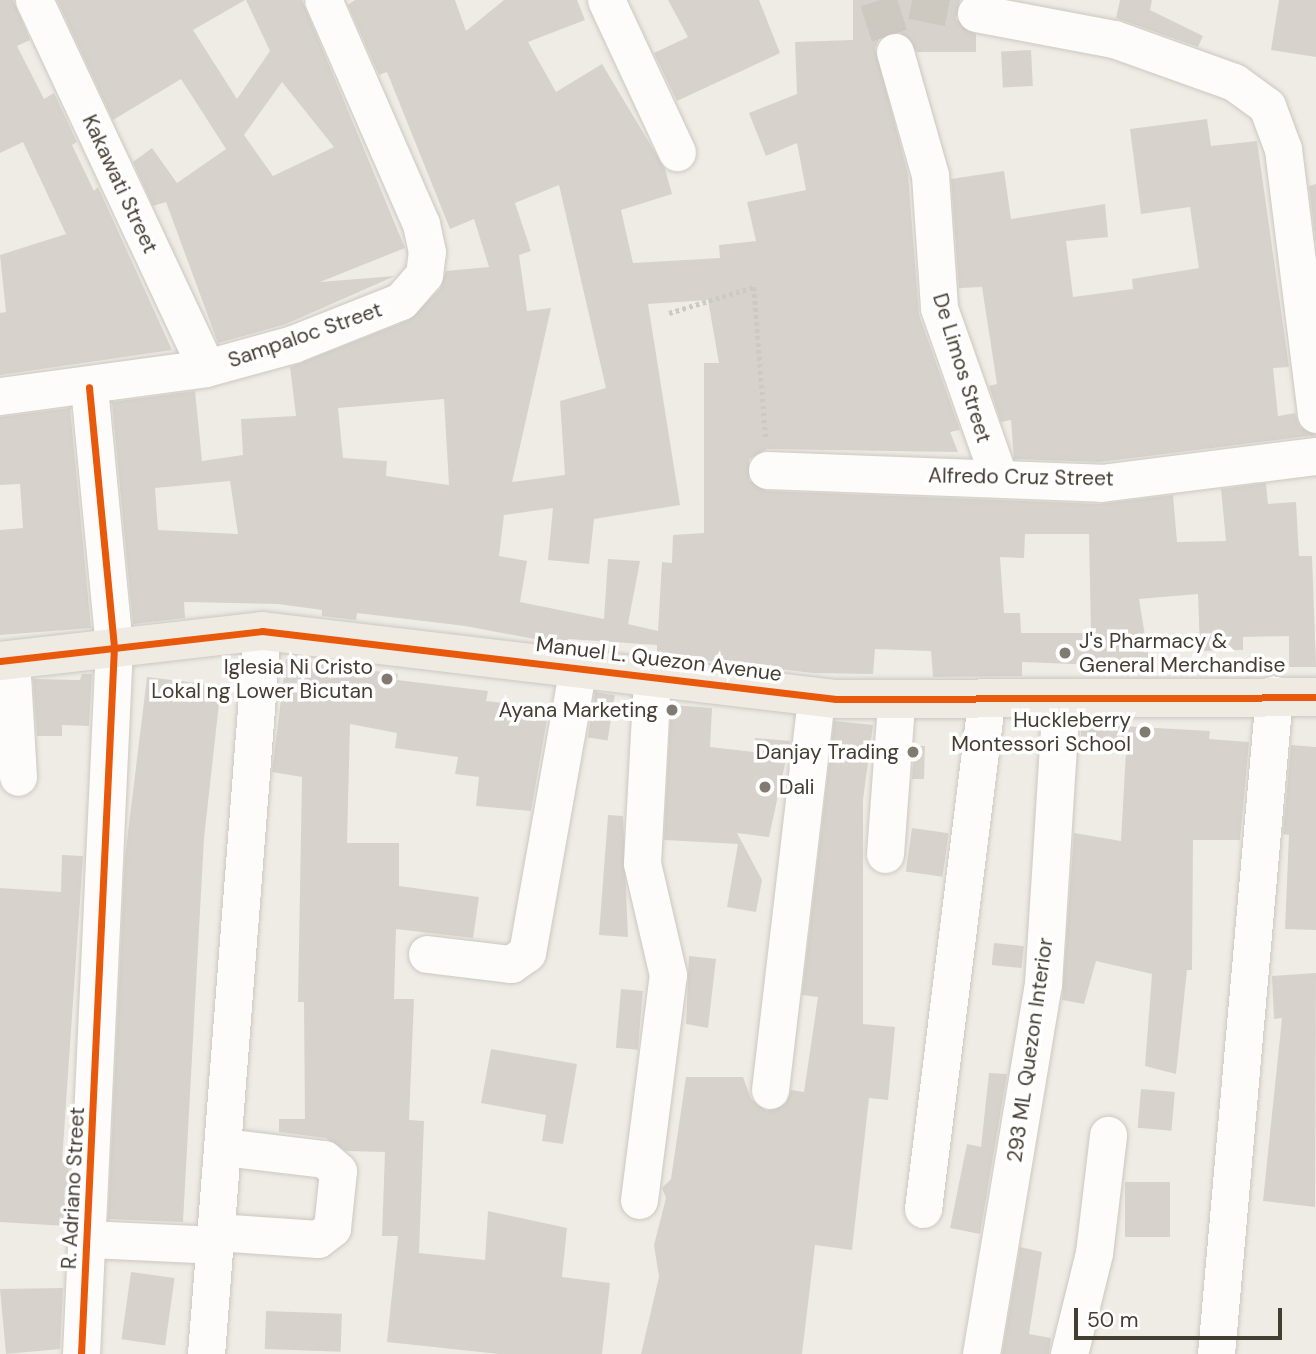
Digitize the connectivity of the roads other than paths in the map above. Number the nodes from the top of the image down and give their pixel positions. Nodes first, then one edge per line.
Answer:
1 (34, 0) edge
2 (323, 0) edge
3 (606, 0) edge
4 (981, 9) tunnel mouth
5 (895, 52) tunnel mouth
6 (677, 152) dead end
7 (1309, 304) edge
8 (206, 368) junction
9 (89, 387) junction
10 (0, 396) edge
11 (1316, 414) edge
12 (1316, 456) edge
13 (767, 470) road end
14 (999, 478) junction
15 (262, 631) junction
16 (114, 647) junction
17 (5, 660) edge
18 (578, 666) junction
19 (652, 676) junction
20 (1275, 695) junction
21 (816, 697) junction
22 (1316, 697) edge
23 (1061, 701) junction
24 (896, 703) junction
25 (986, 703) junction
26 (18, 776) dead end
27 (885, 855) dead end
28 (427, 954) dead end
29 (770, 1090) dead end
30 (1108, 1135) dead end
31 (223, 1147) junction
32 (639, 1200) dead end
33 (923, 1209) dead end
34 (216, 1238) junction
35 (88, 1239) junction
36 (81, 1354) edge
37 (206, 1354) edge
38 (981, 1354) edge
39 (1069, 1354) edge
40 (1216, 1354) edge

1 - 8 street, Kakawati Street
2 - 8 street, Sampaloc Street
3 - 6 street
4 - 7 street
5 - 14 street, De Limos Street
7 - 11 street
8 - 9 street, Sampaloc Street
9 - 10 street, Sampaloc Street
9 - 16 street, R. Adriano Street
12 - 14 street, Alfredo Cruz Street
13 - 14 street, Alfredo Cruz Street
15 - 16 main road, Manuel L. Quezon Avenue
15 - 18 main road, Manuel L. Quezon Avenue
15 - 31 street
16 - 17 main road, Manuel L. Quezon Avenue
16 - 35 street, R. Adriano Street
17 - 26 street
18 - 19 main road, Manuel L. Quezon Avenue
18 - 28 street
19 - 21 main road, Manuel L. Quezon Avenue
19 - 32 street
20 - 22 main road, Manuel L. Quezon Avenue
20 - 23 main road, Manuel L. Quezon Avenue
20 - 40 street
21 - 24 main road, Manuel L. Quezon Avenue
21 - 29 street
23 - 25 main road, Manuel L. Quezon Avenue
23 - 38 street, 293 ML Quezon Interior
24 - 25 main road, Manuel L. Quezon Avenue
24 - 27 street
25 - 33 street
30 - 39 street
31 - 34 street
31 - 34 street
34 - 35 street
34 - 37 street
35 - 36 street, R. Adriano Street

